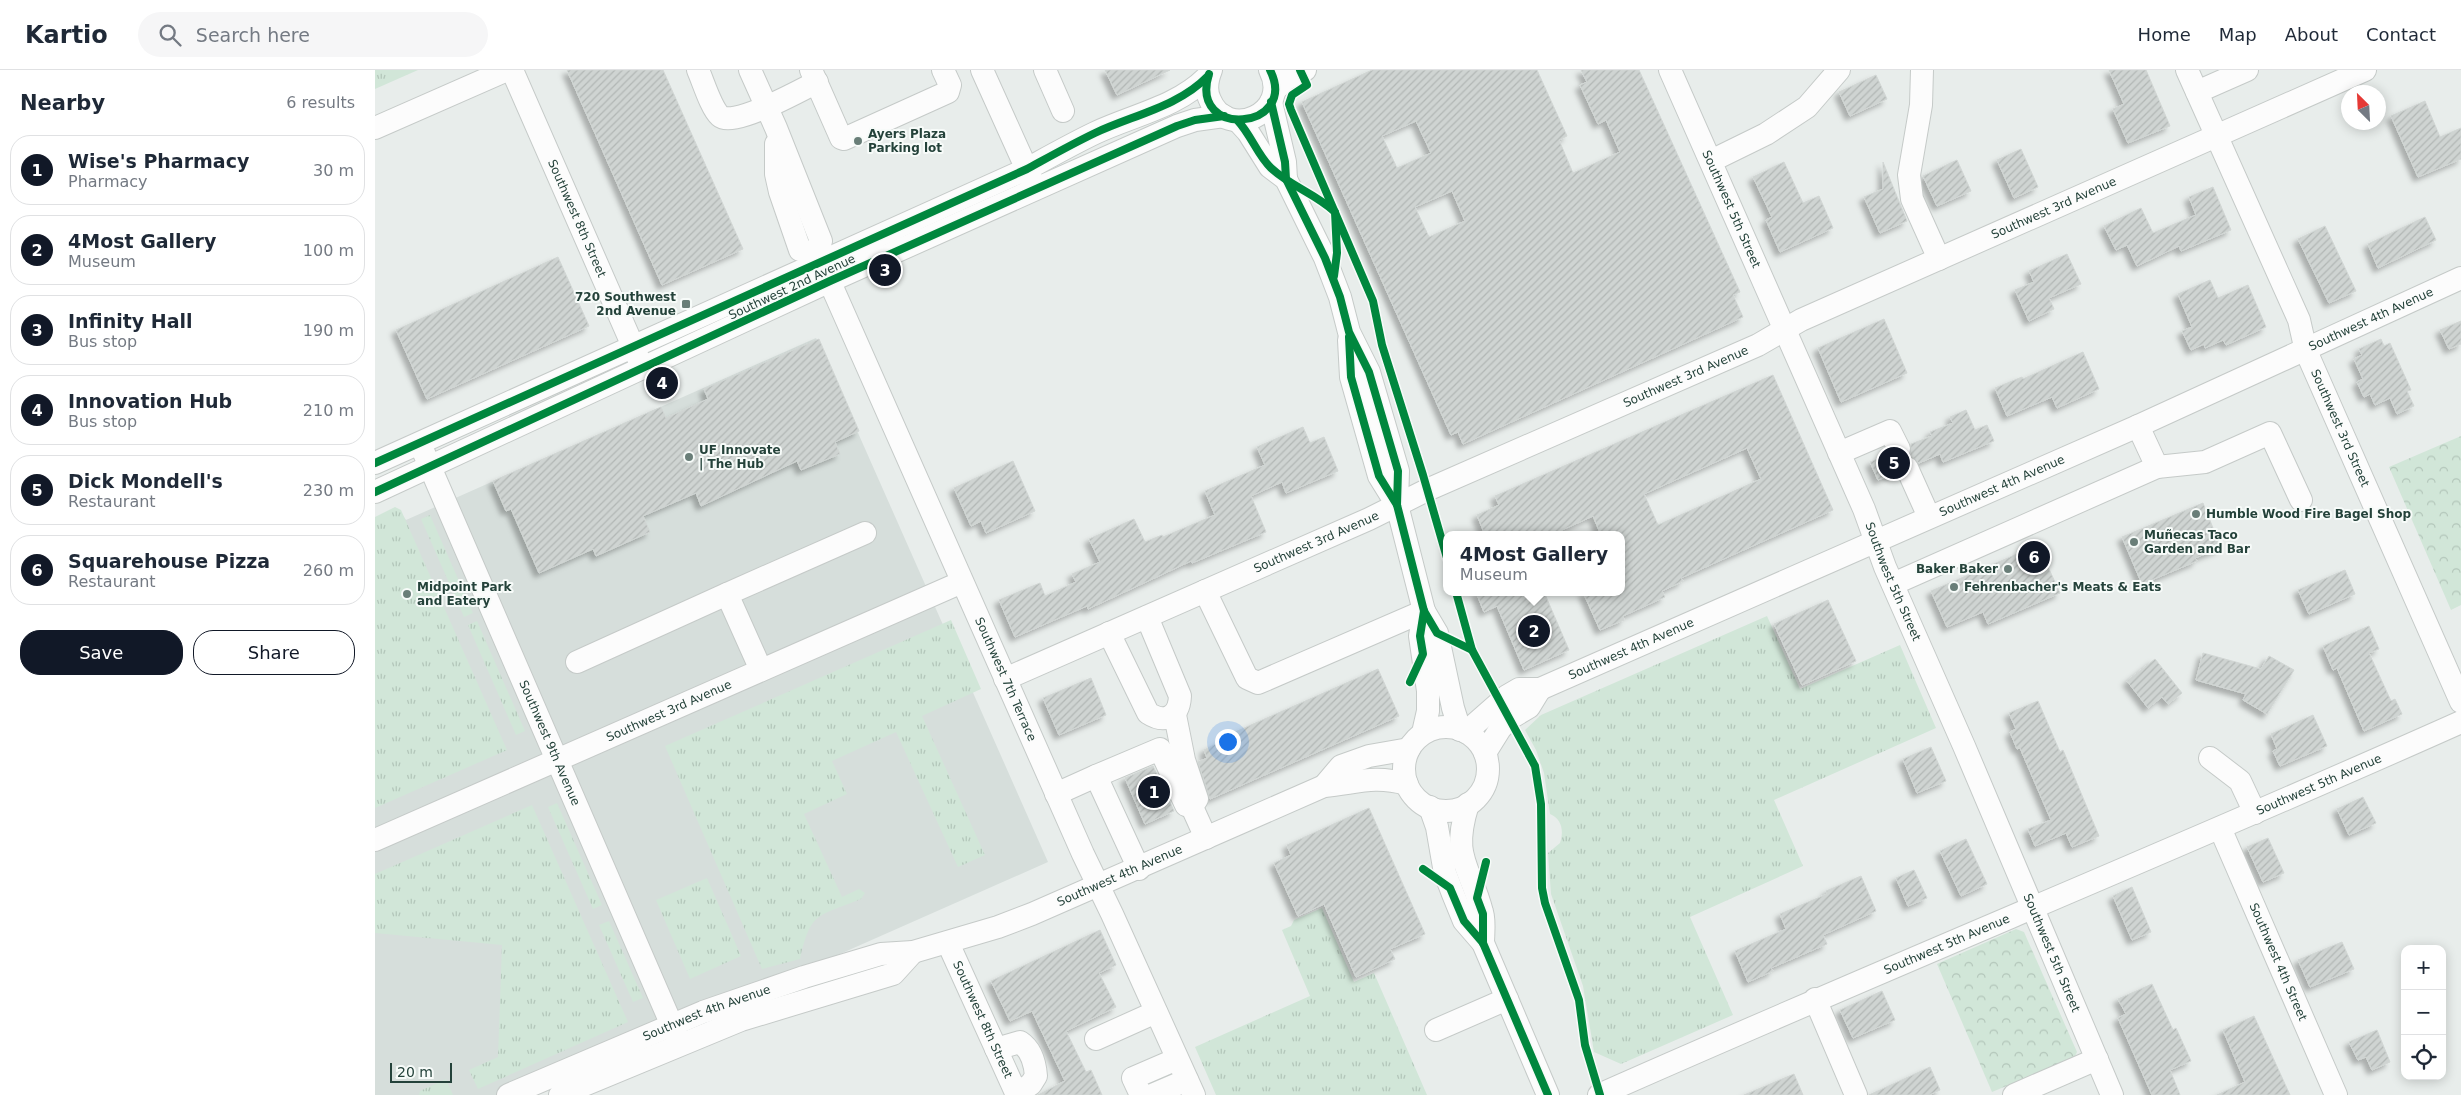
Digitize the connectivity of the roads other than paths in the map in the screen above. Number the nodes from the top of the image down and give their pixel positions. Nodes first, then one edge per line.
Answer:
1 (507, 70) edge
2 (512, 70) edge
3 (698, 70) edge
4 (750, 70) edge
5 (943, 70) edge
6 (1045, 70) edge
7 (1305, 70) edge
8 (1670, 70) edge
9 (1839, 70) edge
10 (1922, 70) edge
11 (2187, 70) edge
12 (2247, 70) edge
13 (2365, 70) edge
14 (985, 71) edge
15 (1210, 73) edge
16 (814, 76) edge
17 (1272, 87) edge
18 (2197, 92) junction
19 (766, 106) junction
20 (1063, 111) dead end
21 (1231, 119) junction
22 (375, 128) edge
23 (2216, 137) junction
24 (1711, 161) junction
25 (1031, 179) junction
26 (1285, 179) junction
27 (1939, 259) junction
28 (823, 266) junction
29 (2461, 278) edge
30 (1784, 330) junction
31 (633, 348) junction
32 (2306, 351) junction
33 (643, 369) junction
34 (2138, 426) junction
35 (420, 444) junction
36 (1839, 453) junction
37 (375, 463) edge
38 (2157, 467) junction
39 (430, 468) junction
40 (375, 492) edge
41 (2301, 500) dead end
42 (1397, 505) junction
43 (1929, 517) junction
44 (865, 533) dead end
45 (1875, 542) junction
46 (962, 582) junction
47 (1893, 584) junction
48 (1205, 591) junction
49 (727, 594) junction
50 (1424, 611) junction
51 (1147, 616) junction
52 (1109, 633) junction
53 (577, 662) dead end
54 (761, 670) junction
55 (1005, 679) junction
56 (1541, 689) junction
57 (2461, 702) edge
58 (1175, 715) junction
59 (2461, 722) edge
60 (1463, 731) junction
61 (1416, 741) junction
62 (1485, 753) junction
63 (2210, 758) dead end
64 (558, 760) junction
65 (1097, 776) junction
66 (1407, 784) junction
67 (1324, 786) junction
68 (1056, 794) junction
69 (1468, 804) junction
70 (1192, 807) junction
71 (1430, 808) junction
72 (2255, 813) junction
73 (2220, 828) junction
74 (1207, 838) junction
75 (375, 840) edge
76 (1139, 869) junction
77 (1099, 886) junction
78 (2031, 908) junction
79 (948, 943) junction
80 (1483, 944) junction
81 (1507, 999) junction
82 (1815, 999) junction
83 (1156, 1012) junction
84 (1436, 1030) dead end
85 (676, 1034) junction
86 (1096, 1039) dead end
87 (996, 1049) junction
88 (2097, 1058) junction
89 (1177, 1059) junction
90 (1190, 1087) edge
91 (1017, 1094) edge
92 (508, 1095) edge
93 (561, 1095) edge
94 (1141, 1095) edge
95 (1152, 1095) edge
96 (1549, 1095) edge
97 (1599, 1095) edge
98 (1856, 1095) edge
99 (2014, 1095) edge
100 (2111, 1095) edge
101 (2336, 1095) edge

1 - 22 street
2 - 31 street, Southwest 8th Street
3 - 19 street
4 - 19 street
5 - 16 street
6 - 20 street
7 - 17 street
8 - 24 street, Southwest 5th Street
9 - 24 street
10 - 27 street
11 - 18 street, Southwest 3rd Street
12 - 18 street
13 - 23 street, Southwest 3rd Avenue
14 - 25 street
15 - 21 street
15 - 25 street, Southwest 2nd Avenue
16 - 19 street
17 - 21 street, Southwest 2nd Avenue
17 - 26 street
18 - 23 street, Southwest 3rd Street
19 - 28 street
21 - 25 street, Southwest 2nd Avenue
21 - 26 street
23 - 27 street, Southwest 3rd Avenue
23 - 32 street, Southwest 3rd Street
24 - 30 street, Southwest 5th Street
25 - 28 street, Southwest 2nd Avenue
26 - 42 street
27 - 30 street, Southwest 3rd Avenue
28 - 31 street, Southwest 2nd Avenue
28 - 33 street, Southwest 2nd Avenue
28 - 46 street, Southwest 7th Terrace
29 - 32 street, Southwest 4th Avenue
30 - 36 street, Southwest 5th Street
30 - 42 street, Southwest 3rd Avenue
31 - 33 street, Southwest 8th Street
31 - 35 street, Southwest 2nd Avenue
32 - 34 street, Southwest 4th Avenue
32 - 57 street, Southwest 3rd Street
33 - 39 street, Southwest 2nd Avenue
34 - 38 street
34 - 43 street, Southwest 4th Avenue
35 - 37 street, Southwest 2nd Avenue
35 - 39 street, Southwest 9th Avenue
36 - 43 street
36 - 45 street, Southwest 5th Street
38 - 41 street
38 - 47 street
39 - 40 street, Southwest 2nd Avenue
39 - 64 street, Southwest 9th Avenue
42 - 48 street, Southwest 3rd Avenue
42 - 50 street
43 - 45 street, Southwest 4th Avenue
44 - 49 street
45 - 47 street, Southwest 5th Street
45 - 56 street, Southwest 4th Avenue
46 - 54 street, Southwest 3rd Avenue
46 - 55 street, Southwest 7th Terrace
47 - 78 street, Southwest 5th Street
48 - 50 street
48 - 51 street, Southwest 3rd Avenue
49 - 53 street
49 - 54 street
50 - 60 street
50 - 61 street
51 - 52 street, Southwest 3rd Avenue
51 - 58 street
52 - 55 street, Southwest 3rd Avenue
52 - 58 street
54 - 64 street, Southwest 3rd Avenue
55 - 68 street, Southwest 7th Terrace
56 - 60 street, Southwest 4th Avenue
56 - 62 street, Southwest 4th Avenue
58 - 70 street
59 - 72 street, Southwest 5th Avenue
60 - 61 street
60 - 62 street
61 - 66 street
61 - 67 street, Southwest 4th Avenue
62 - 69 street
63 - 72 street
64 - 75 street, Southwest 3rd Avenue
64 - 85 street, Southwest 9th Avenue
65 - 68 street
65 - 70 street
65 - 76 street
66 - 67 street, Southwest 4th Avenue
66 - 71 street
67 - 74 street, Southwest 4th Avenue
68 - 77 street, Southwest 7th Terrace
69 - 71 street
69 - 80 street
70 - 74 street
71 - 80 street
72 - 73 street, Southwest 5th Avenue
73 - 78 street, Southwest 5th Avenue
73 - 101 street, Southwest 4th Street
74 - 76 street, Southwest 4th Avenue
76 - 77 street, Southwest 4th Avenue
77 - 79 street, Southwest 4th Avenue
77 - 83 street, Southwest 7th Terrace
78 - 82 street, Southwest 5th Avenue
78 - 88 street, Southwest 5th Street
79 - 85 street, Southwest 4th Avenue
79 - 87 street, Southwest 8th Street
80 - 81 street
81 - 84 street
81 - 96 street
82 - 97 street, Southwest 5th Avenue
82 - 98 street
83 - 86 street
83 - 89 street, Southwest 7th Terrace
85 - 92 street, Southwest 4th Avenue
85 - 93 street, Southwest 4th Avenue
87 - 91 street, Southwest 8th Street
87 - 91 street
88 - 99 street
88 - 100 street, Southwest 5th Street
89 - 90 street, Southwest 7th Terrace
89 - 94 street
90 - 95 street

